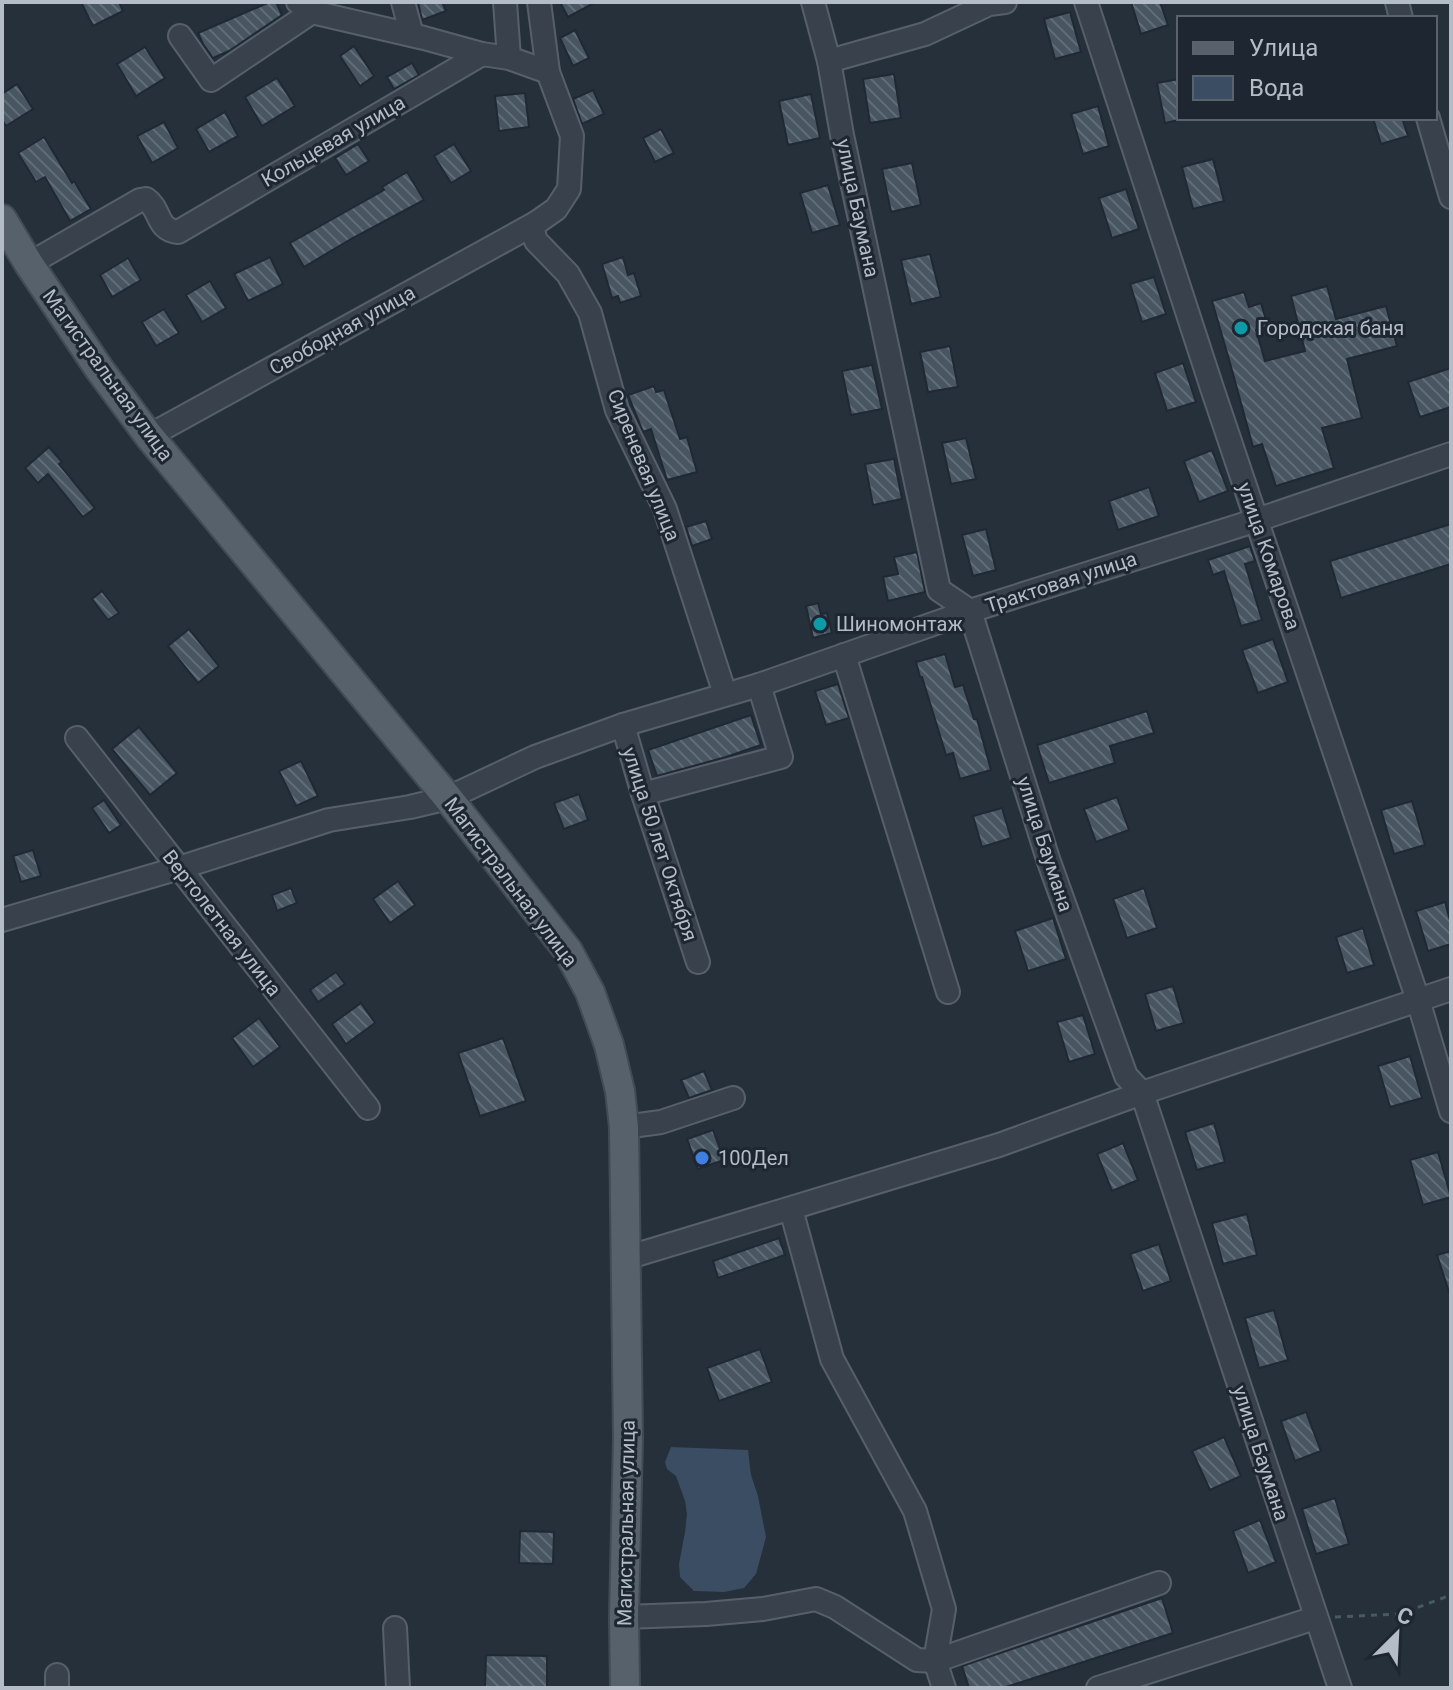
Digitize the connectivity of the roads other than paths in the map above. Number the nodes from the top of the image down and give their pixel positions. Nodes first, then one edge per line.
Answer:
1 (403, 2) edge
2 (505, 2) edge
3 (539, 2) edge
4 (813, 2) edge
5 (1005, 2) edge
6 (1086, 2) edge
7 (305, 7) edge
8 (412, 35) junction
9 (180, 36) dead end
10 (482, 54) junction
11 (509, 58) junction
12 (829, 61) junction
13 (548, 72) junction
14 (1429, 120) edge
15 (1445, 158) edge
16 (1451, 197) edge
17 (2, 219) edge
18 (536, 223) junction
19 (29, 264) junction
20 (149, 436) junction
21 (1451, 454) edge
22 (1257, 520) junction
23 (970, 611) junction
24 (844, 655) junction
25 (759, 685) junction
26 (725, 694) junction
27 (623, 725) junction
28 (77, 738) dead end
29 (643, 794) junction
30 (448, 798) junction
31 (179, 868) junction
32 (2, 920) edge
33 (698, 962) dead end
34 (1451, 989) edge
35 (948, 992) dead end
36 (1418, 1000) junction
37 (1142, 1093) junction
38 (733, 1098) dead end
39 (368, 1108) dead end
40 (1451, 1111) edge
41 (624, 1127) junction
42 (791, 1209) junction
43 (626, 1258) junction
44 (1159, 1583) dead end
45 (624, 1617) junction
46 (1315, 1618) junction
47 (395, 1628) dead end
48 (935, 1661) junction
49 (1133, 1683) edge
50 (398, 1688) edge
51 (625, 1688) edge
52 (944, 1688) edge
53 (1098, 1688) edge
54 (1340, 1688) edge

1 - 8 street
2 - 11 street
3 - 13 street
4 - 12 street, улица Баумана
5 - 12 street
6 - 22 street, улица Комарова
7 - 8 street
7 - 9 street
8 - 10 street
10 - 11 street
10 - 19 street, Кольцевая улица
11 - 13 street
12 - 23 street, улица Баумана
13 - 18 street
14 - 15 street
15 - 16 street
17 - 19 main road, Магистральная улица
18 - 20 street, Свободная улица
18 - 26 street, Сиреневая улица
19 - 20 main road, Магистральная улица
20 - 30 main road, Магистральная улица
21 - 22 street, Трактовая улица
22 - 23 street, Трактовая улица
22 - 36 street, улица Комарова
23 - 24 street, Трактовая улица
23 - 37 street, улица Баумана
24 - 25 street, Трактовая улица
24 - 35 street
25 - 26 street, Трактовая улица
25 - 29 street
26 - 27 street, Трактовая улица
27 - 29 street, улица 50 лет Октября
27 - 30 street, Трактовая улица
28 - 31 street, Вертолетная улица
29 - 33 street, улица 50 лет Октября
30 - 31 street, Трактовая улица
30 - 41 main road, Магистральная улица
31 - 32 street, Трактовая улица
31 - 39 street, Вертолетная улица
34 - 36 street
36 - 37 street
36 - 40 street, улица Комарова
37 - 42 street
37 - 46 street, улица Баумана
38 - 41 street
41 - 43 main road, Магистральная улица
42 - 43 street
42 - 48 street
43 - 45 main road, Магистральная улица
44 - 48 street
45 - 48 street
45 - 51 main road, Магистральная улица
46 - 49 street
46 - 54 street, улица Баумана
47 - 50 street
48 - 52 street
49 - 53 street

